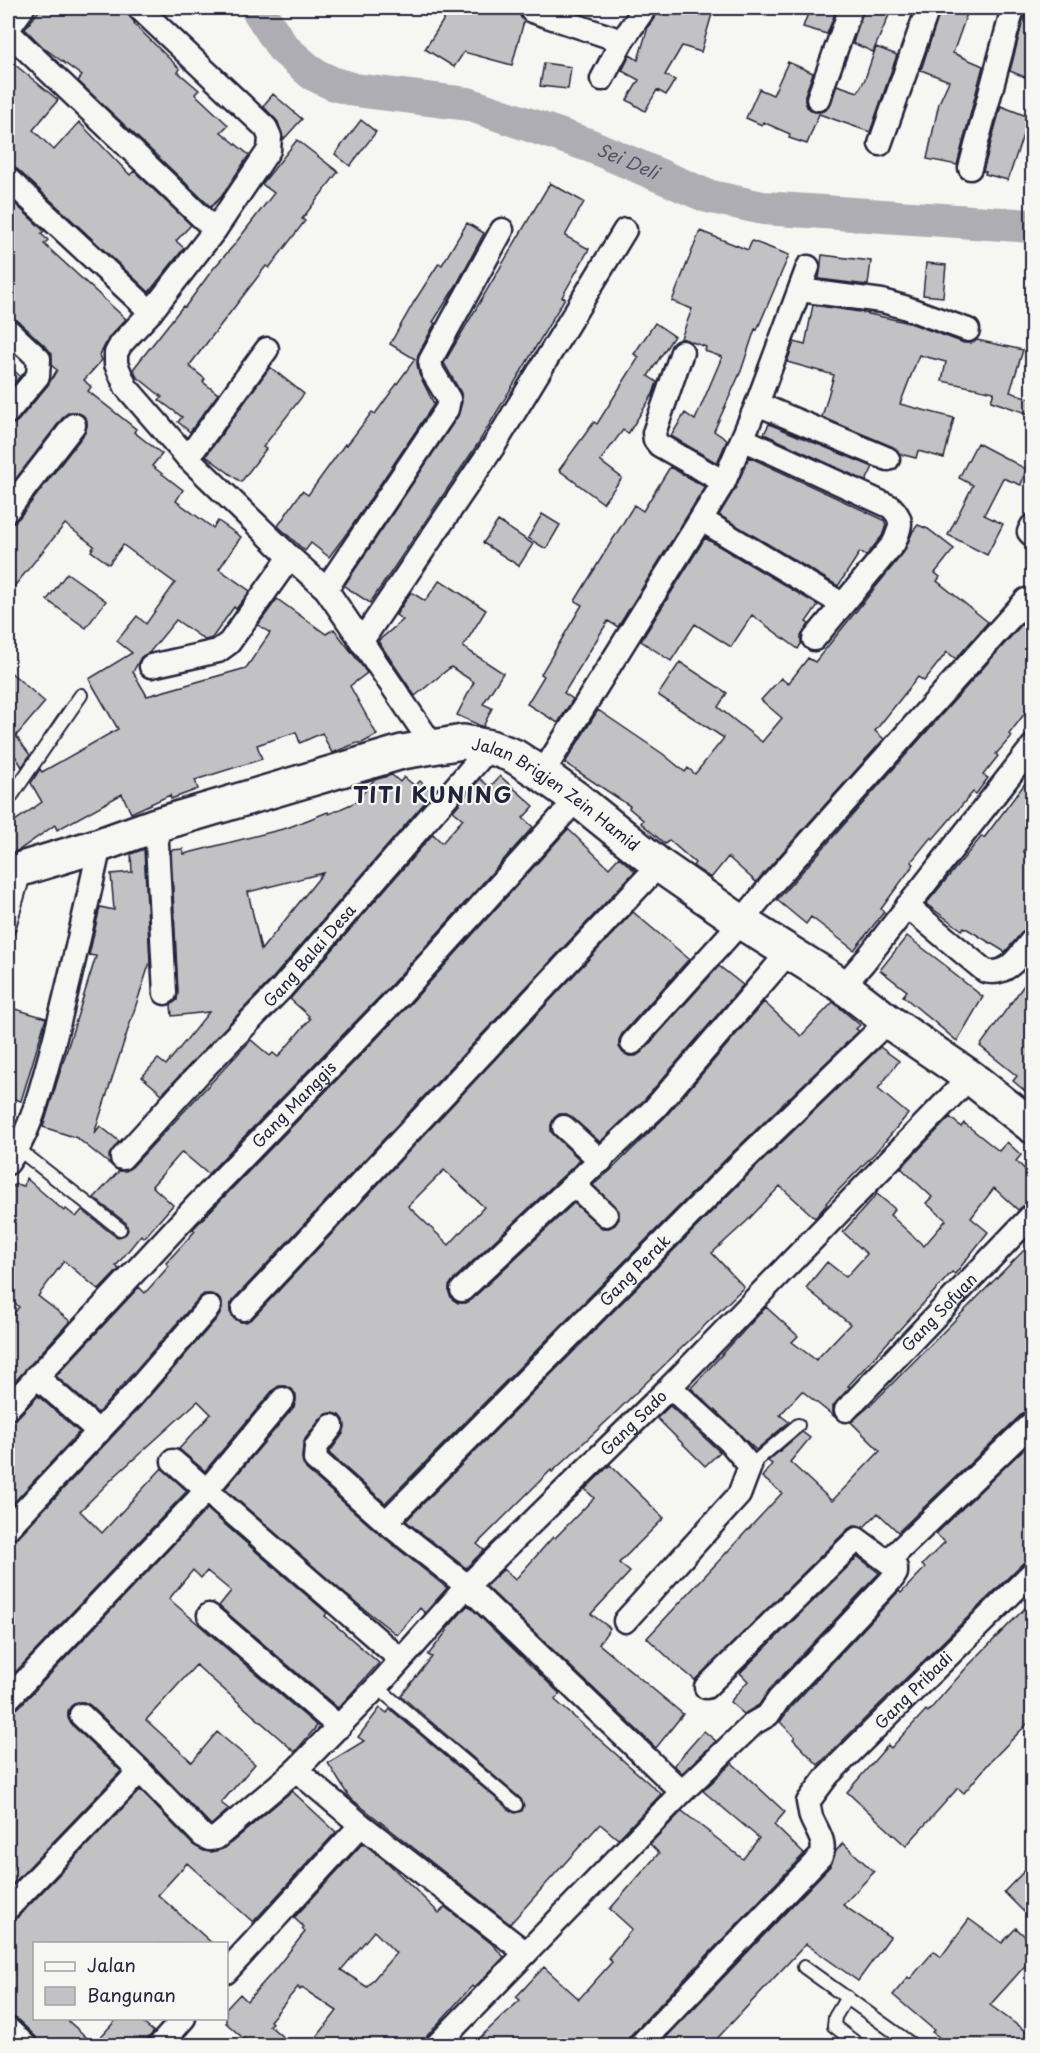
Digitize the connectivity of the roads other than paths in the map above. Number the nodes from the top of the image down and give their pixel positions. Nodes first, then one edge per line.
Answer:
1 (23, 8) edge
2 (139, 8) edge
3 (645, 8) edge
4 (851, 8) edge
5 (928, 8) edge
6 (1013, 8) edge
7 (532, 11) dead end
8 (8, 30) edge
9 (622, 41) junction
10 (602, 80) dead end
11 (818, 99) dead end
12 (880, 144) dead end
13 (970, 168) dead end
14 (8, 179) edge
15 (215, 230) junction
16 (502, 230) dead end
17 (625, 230) dead end
18 (807, 267) dead end
19 (800, 290) junction
20 (152, 312) junction
21 (8, 330) edge
22 (968, 330) dead end
23 (267, 349) dead end
24 (682, 352) dead end
25 (757, 404) junction
26 (8, 412) edge
27 (74, 425) dead end
28 (743, 439) junction
29 (187, 457) junction
30 (888, 459) dead end
31 (724, 482) junction
32 (8, 510) edge
33 (702, 520) junction
34 (1032, 526) edge
35 (1032, 535) edge
36 (290, 557) junction
37 (326, 589) junction
38 (1026, 600) dead end
39 (842, 604) junction
40 (814, 639) dead end
41 (361, 642) junction
42 (151, 666) dead end
43 (81, 695) dead end
44 (433, 746) junction
45 (490, 747) junction
46 (1032, 747) edge
47 (542, 774) junction
48 (577, 799) junction
49 (8, 801) edge
50 (156, 825) junction
51 (100, 845) junction
52 (659, 866) junction
53 (17, 870) edge
54 (907, 906) junction
55 (741, 922) junction
56 (8, 930) edge
57 (1032, 940) edge
58 (788, 953) junction
59 (843, 986) junction
60 (165, 993) dead end
61 (888, 1021) junction
62 (632, 1043) dead end
63 (970, 1077) junction
64 (1032, 1126) edge
65 (564, 1127) dead end
66 (13, 1156) edge
67 (122, 1158) dead end
68 (601, 1161) junction
69 (574, 1185) junction
70 (606, 1215) dead end
71 (1032, 1215) edge
72 (120, 1229) dead end
73 (462, 1290) dead end
74 (209, 1307) dead end
75 (243, 1309) dead end
76 (36, 1376) junction
77 (670, 1386) junction
78 (283, 1399) dead end
79 (8, 1408) edge
80 (846, 1410) dead end
81 (1032, 1423) edge
82 (798, 1425) dead end
83 (332, 1426) dead end
84 (99, 1432) junction
85 (173, 1461) dead end
86 (750, 1466) junction
87 (206, 1491) junction
88 (386, 1522) junction
89 (8, 1528) edge
90 (888, 1561) junction
91 (1032, 1573) edge
92 (467, 1586) junction
93 (209, 1615) dead end
94 (625, 1621) dead end
95 (400, 1659) junction
96 (377, 1687) junction
97 (706, 1687) dead end
98 (8, 1699) edge
99 (81, 1715) dead end
100 (339, 1727) junction
101 (296, 1770) junction
102 (140, 1771) junction
103 (682, 1792) junction
104 (516, 1805) dead end
105 (361, 1825) junction
106 (8, 1908) edge
107 (526, 1953) junction
108 (804, 1966) dead end
109 (228, 1970) edge
110 (847, 1997) junction
111 (183, 2020) edge
112 (8, 2029) edge
113 (26, 2046) edge
114 (159, 2046) edge
115 (436, 2046) edge
116 (639, 2046) edge
117 (860, 2046) edge
118 (914, 2046) edge

1 - 8 street
2 - 15 street
3 - 9 street
4 - 11 street
5 - 12 street
6 - 13 street
7 - 9 street
8 - 15 street
9 - 10 street
14 - 20 street
15 - 20 street
16 - 37 street
17 - 41 street
18 - 19 street
19 - 22 street
19 - 25 street
20 - 29 street
21 - 26 street
23 - 29 street
24 - 31 street
25 - 28 street
25 - 30 street
27 - 32 street
28 - 31 street
28 - 39 street
29 - 36 street
31 - 33 street
33 - 39 street
33 - 47 street
34 - 35 street
36 - 37 street
36 - 42 street
37 - 41 street
38 - 55 street
39 - 40 street
41 - 44 street
43 - 49 lane
44 - 45 main road, Jalan Brigjen Zein Hamid
44 - 50 main road, Jalan Brigjen Zein Hamid
45 - 47 main road, Jalan Brigjen Zein Hamid
45 - 67 street, Gang Balai Desa
46 - 54 street
47 - 48 main road, Jalan Brigjen Zein Hamid
48 - 52 main road, Jalan Brigjen Zein Hamid
48 - 76 street, Gang Manggis
50 - 51 main road, Jalan Brigjen Zein Hamid
50 - 60 street
51 - 53 main road, Jalan Brigjen Zein Hamid
51 - 66 street
52 - 55 main road, Jalan Brigjen Zein Hamid
52 - 75 street
53 - 56 lane
54 - 57 street
54 - 59 street
55 - 58 main road, Jalan Brigjen Zein Hamid
55 - 62 street
58 - 59 main road, Jalan Brigjen Zein Hamid
58 - 68 street
59 - 61 main road, Jalan Brigjen Zein Hamid
61 - 63 main road, Jalan Brigjen Zein Hamid
61 - 88 street, Gang Perak
63 - 64 main road, Jalan Brigjen Zein Hamid
63 - 77 street, Gang Sado
65 - 68 street
66 - 72 lane
68 - 69 street
69 - 70 street
69 - 73 street
71 - 80 street, Gang Sofyan
74 - 84 street
76 - 79 street, Gang Manggis
76 - 84 street
77 - 86 street
77 - 92 street, Gang Sado
78 - 87 street
81 - 90 street
82 - 86 lane
83 - 88 street
84 - 89 street
85 - 87 street
86 - 94 street
87 - 95 street
87 - 98 street
88 - 92 street
90 - 97 street
90 - 103 street
91 - 116 street, Gang Pribadi
92 - 95 street, Gang Sado
92 - 103 street
93 - 100 street
95 - 96 street, Gang Sado
96 - 100 street, Gang Sado
96 - 104 lane
99 - 102 street
100 - 101 street, Gang Sado
101 - 102 street, Gang Sado
101 - 105 street
102 - 106 street
103 - 107 street
105 - 107 street
105 - 109 street
107 - 115 street
108 - 110 lane
110 - 117 lane
110 - 118 lane
111 - 114 street
112 - 113 street

